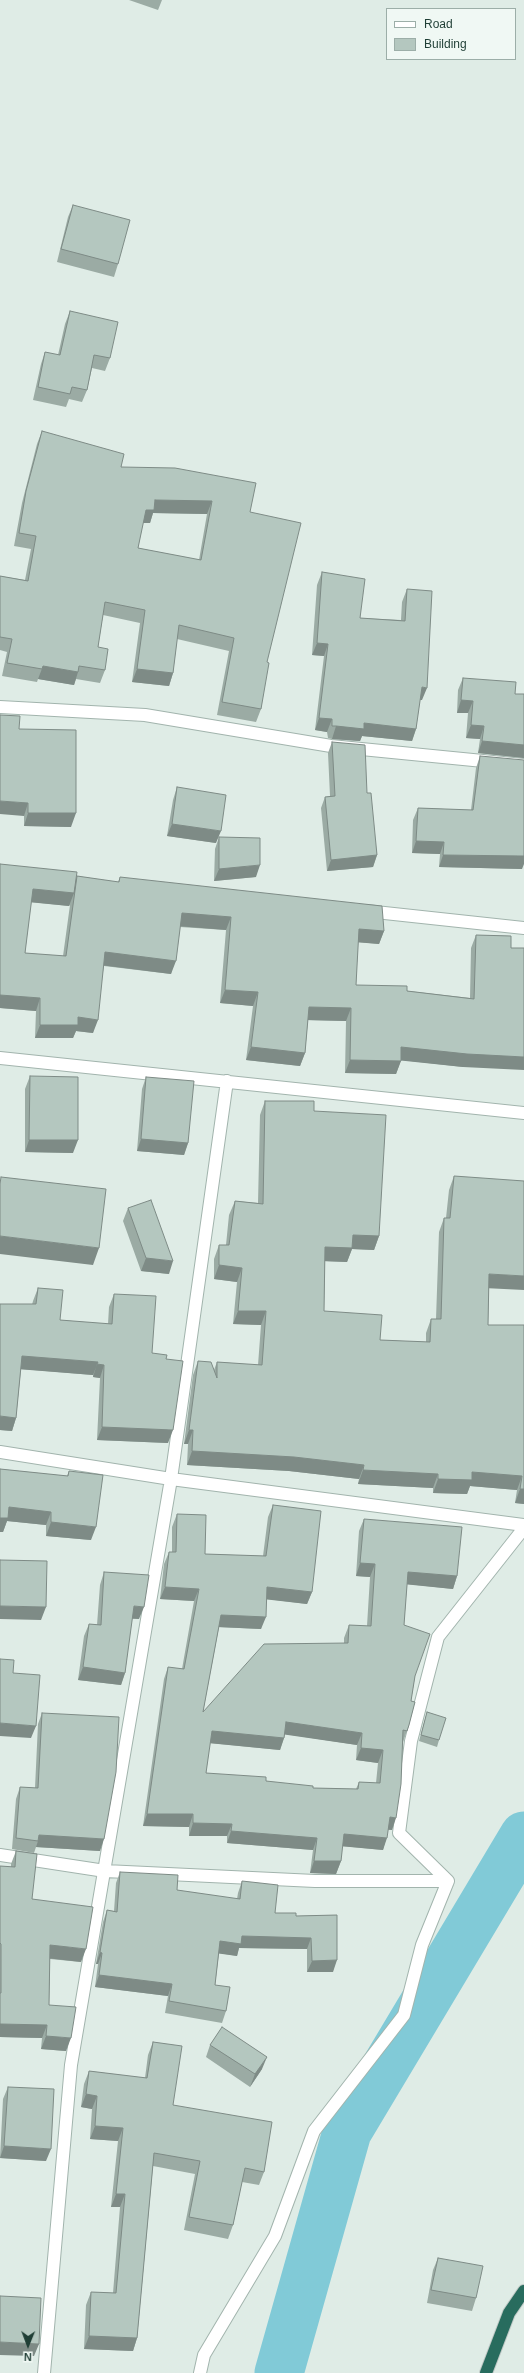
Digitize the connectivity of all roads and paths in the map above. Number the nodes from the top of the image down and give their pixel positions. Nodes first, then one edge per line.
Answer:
1 (0, 707) edge
2 (524, 765) edge
3 (357, 910) edge
4 (524, 928) edge
5 (0, 1058) edge
6 (227, 1081) junction
7 (524, 1113) edge
8 (0, 1452) edge
9 (171, 1479) junction
10 (524, 1525) edge
11 (524, 1528) edge
12 (0, 1855) edge
13 (105, 1871) junction
14 (448, 1881) junction
15 (524, 2291) edge
16 (44, 2373) edge
17 (200, 2373) edge
18 (486, 2373) edge

1 - 2 street
3 - 4 street
5 - 6 street
6 - 7 street
6 - 9 street
8 - 9 street
9 - 10 street
9 - 13 street
11 - 14 street
12 - 13 street
13 - 14 street
13 - 16 street
14 - 17 street
15 - 18 highway

